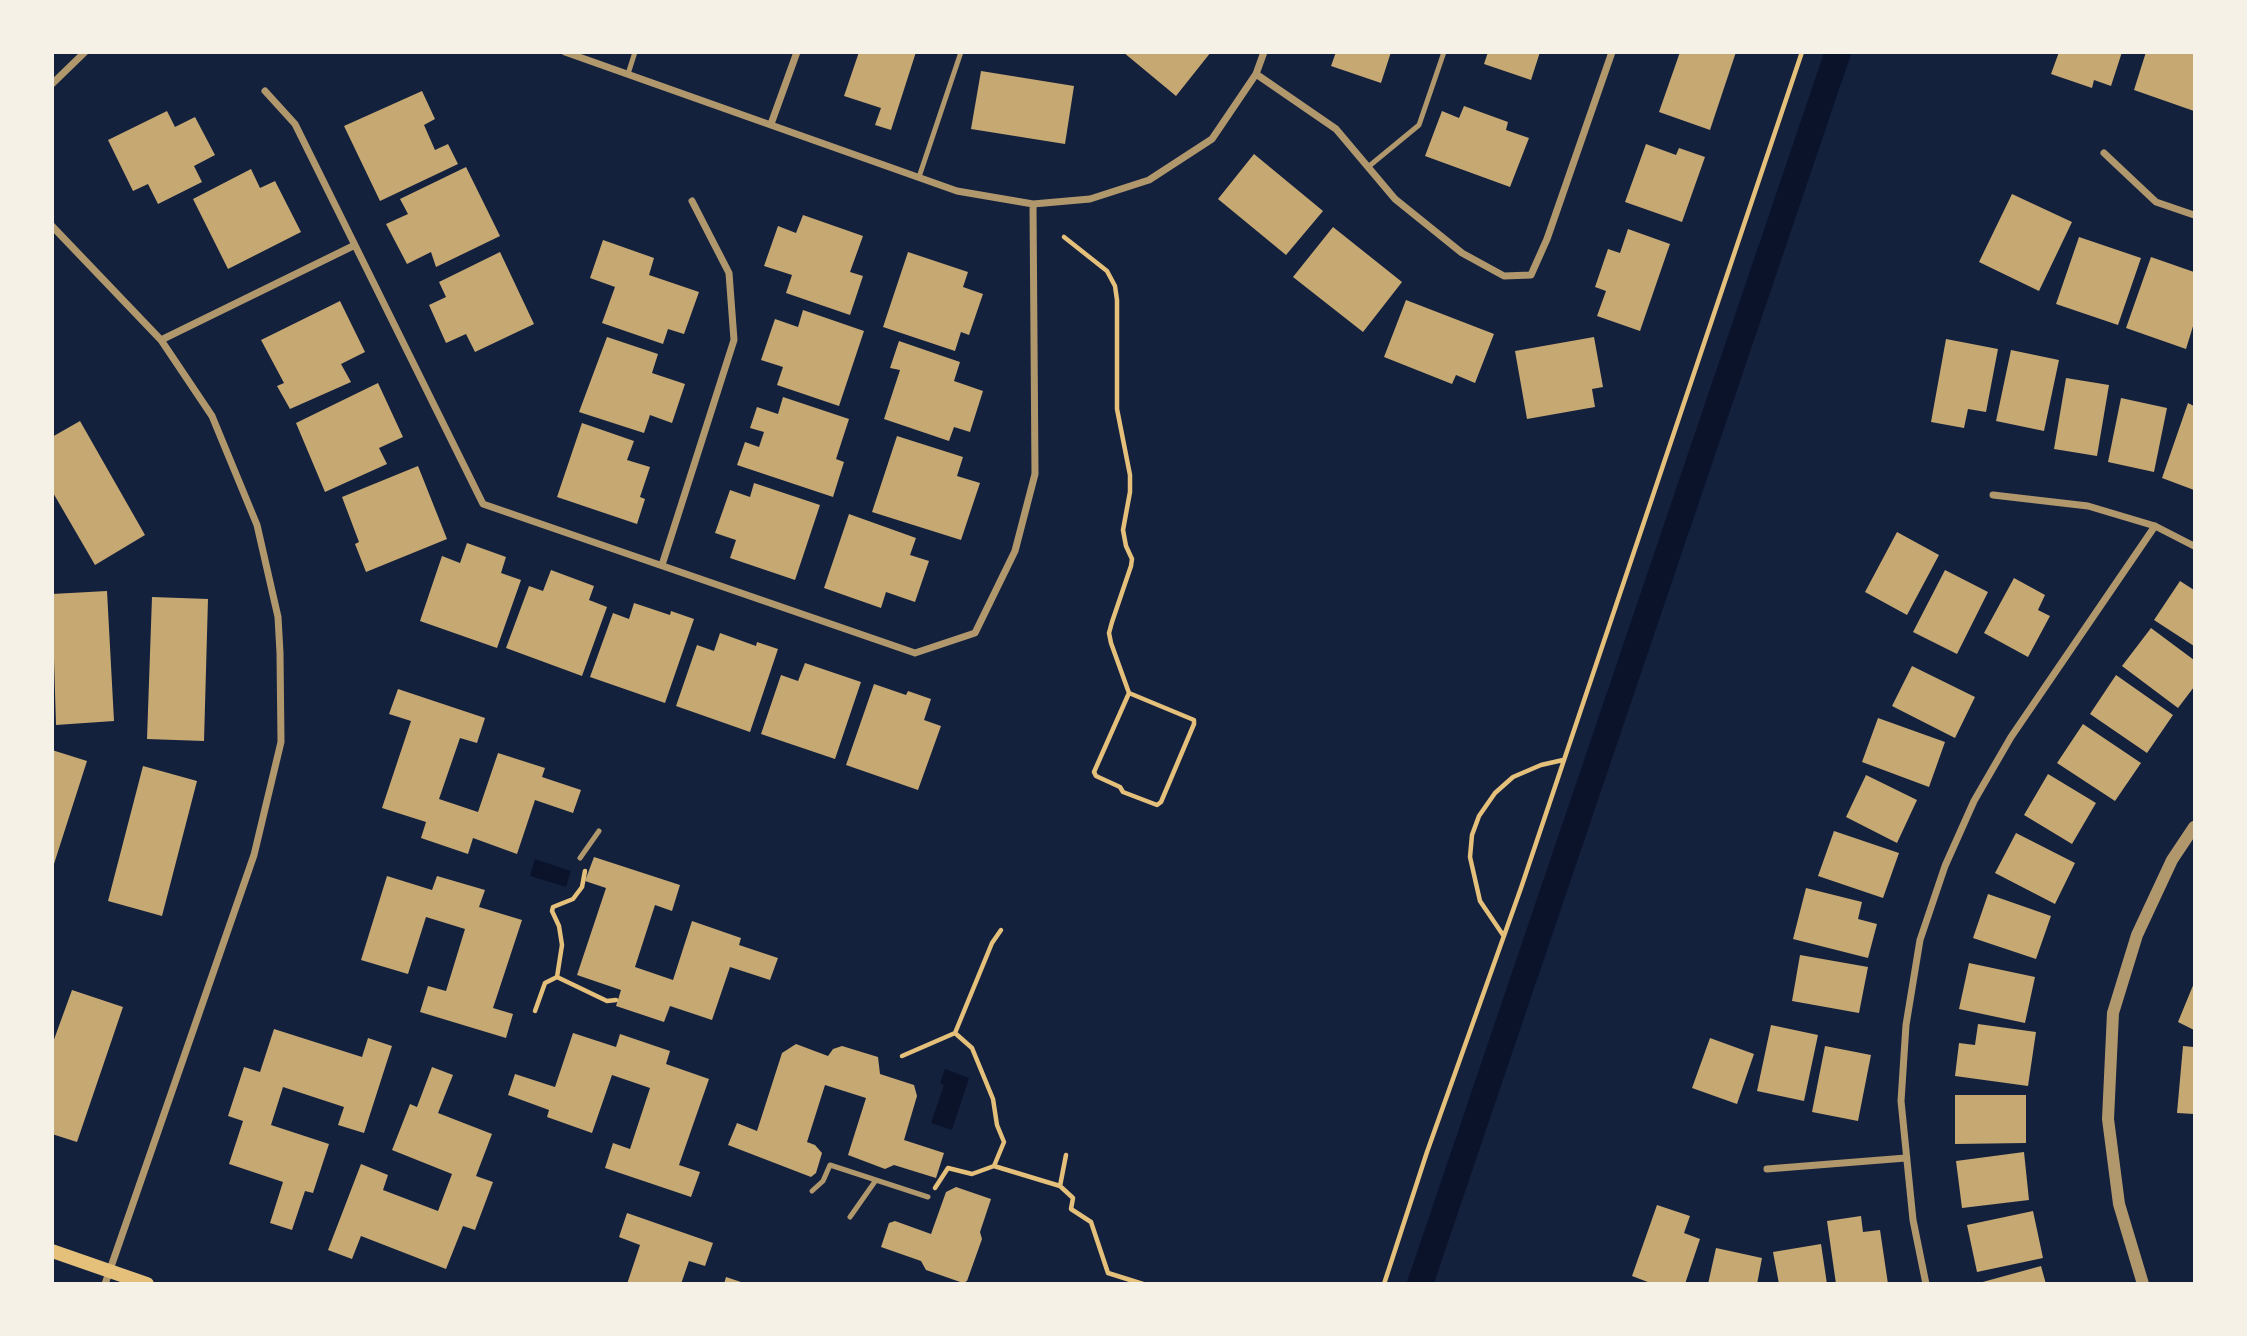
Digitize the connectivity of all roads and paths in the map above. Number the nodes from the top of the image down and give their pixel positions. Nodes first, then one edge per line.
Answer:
1 (85, 52) edge
2 (565, 52) edge
3 (635, 52) edge
4 (797, 52) edge
5 (961, 52) edge
6 (1264, 52) edge
7 (1444, 52) edge
8 (1612, 52) edge
9 (1802, 52) edge
10 (628, 74) junction
11 (1256, 74) junction
12 (52, 84) edge
13 (265, 92) dead end
14 (771, 124) junction
15 (2105, 153) dead end
16 (1368, 167) junction
17 (919, 177) junction
18 (692, 201) dead end
19 (1033, 204) junction
20 (2194, 215) edge
21 (52, 226) edge
22 (1064, 237) dead end
23 (354, 246) junction
24 (161, 340) junction
25 (1993, 495) dead end
26 (2155, 526) junction
27 (2194, 546) edge
28 (662, 565) junction
29 (1129, 693) junction
30 (1563, 760) junction
31 (2194, 827) edge
32 (599, 831) dead end
33 (580, 858) joint
34 (1000, 930) dead end
35 (1504, 936) junction
36 (557, 977) junction
37 (616, 1000) dead end
38 (536, 1010) dead end
39 (956, 1033) junction
40 (902, 1056) dead end
41 (1066, 1155) dead end
42 (1906, 1158) junction
43 (994, 1167) junction
44 (1767, 1169) dead end
45 (876, 1180) junction
46 (1060, 1186) junction
47 (812, 1191) dead end
48 (929, 1197) joint
49 (850, 1217) dead end
50 (52, 1251) edge
51 (107, 1277) edge
52 (147, 1283) edge
53 (1143, 1283) edge
54 (1384, 1283) edge
55 (1926, 1283) edge
56 (2144, 1283) edge

1 - 12 street
2 - 10 street
3 - 10 lane
4 - 14 street
5 - 17 lane
6 - 11 street
7 - 16 lane
8 - 16 street
9 - 30 path
10 - 14 street
11 - 16 street
11 - 19 street
13 - 23 street
14 - 17 street
15 - 20 street
17 - 19 street
18 - 28 street
19 - 28 street
21 - 24 street
22 - 29 path
23 - 24 street
23 - 28 street
24 - 51 street
25 - 26 street
26 - 27 street
26 - 42 street
29 - 29 path
30 - 35 path
30 - 35 path
31 - 56 street
32 - 33 lane
33 - 36 path
34 - 39 path
35 - 54 path
36 - 37 path
36 - 38 path
39 - 40 path
39 - 43 path
41 - 46 path
42 - 44 street
42 - 55 street
43 - 46 path
43 - 48 path
45 - 47 lane
45 - 48 lane
45 - 49 lane
46 - 53 path
50 - 51 main road
51 - 52 main road

